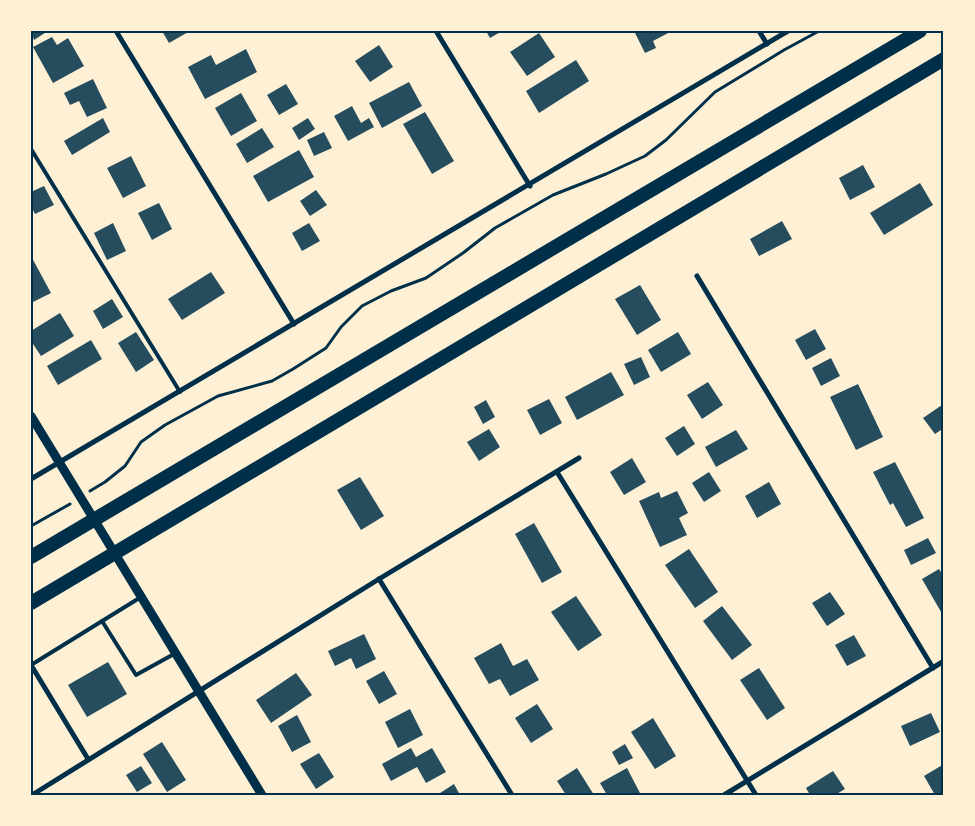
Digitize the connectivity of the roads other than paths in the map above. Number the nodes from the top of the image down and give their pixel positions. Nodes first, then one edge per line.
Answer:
1 (116, 31) edge
2 (436, 31) edge
3 (759, 31) edge
4 (788, 31) edge
5 (920, 31) edge
6 (767, 44) junction
7 (944, 59) edge
8 (31, 148) edge
9 (530, 186) junction
10 (697, 276) dead end
11 (294, 324) junction
12 (180, 392) junction
13 (31, 416) edge
14 (578, 458) dead end
15 (60, 463) junction
16 (557, 472) junction
17 (31, 480) edge
18 (94, 519) junction
19 (115, 553) junction
20 (31, 557) edge
21 (379, 579) junction
22 (142, 597) junction
23 (31, 603) edge
24 (102, 621) junction
25 (176, 653) junction
26 (944, 661) edge
27 (31, 665) edge
28 (933, 668) junction
29 (199, 692) junction
30 (88, 759) junction
31 (747, 780) junction
32 (32, 795) edge
33 (262, 795) edge
34 (512, 795) edge
35 (724, 795) edge
36 (756, 795) edge

1 - 11 street
2 - 9 street
3 - 6 street
4 - 6 street
5 - 18 highway
6 - 9 street
7 - 19 highway
8 - 12 lane
9 - 11 street
10 - 28 street
11 - 12 street
12 - 15 street
13 - 15 street
14 - 16 street
15 - 17 street
15 - 18 street
16 - 21 street
16 - 31 street
18 - 19 street
18 - 20 highway
19 - 22 street
19 - 23 highway
21 - 29 street
21 - 34 street
22 - 24 lane
22 - 25 street
24 - 25 lane
24 - 27 lane
25 - 29 street
26 - 28 street
27 - 30 street
28 - 31 street
29 - 30 street
29 - 33 street
30 - 32 street
31 - 35 street
31 - 36 street

